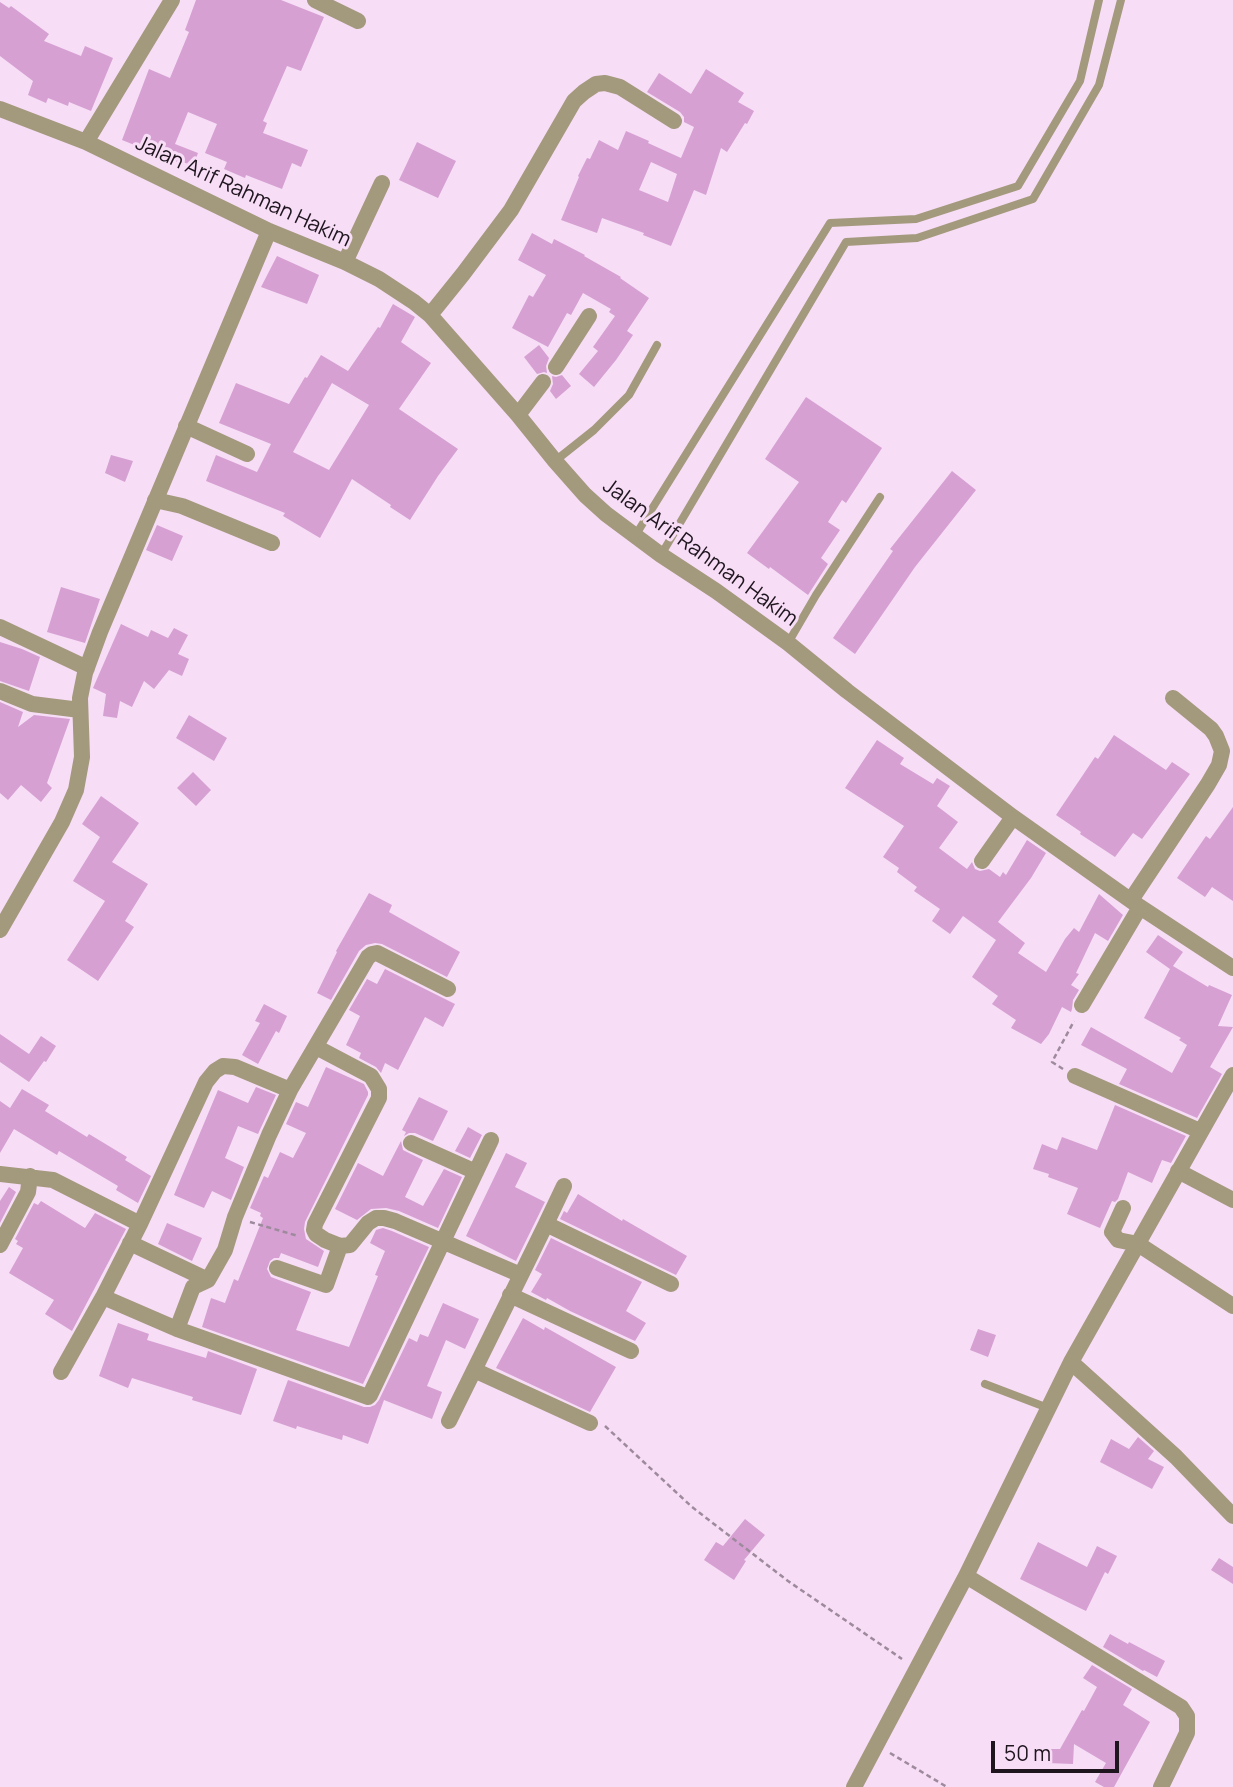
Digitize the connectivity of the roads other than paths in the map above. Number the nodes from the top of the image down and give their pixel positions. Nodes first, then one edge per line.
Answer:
1 (172, 0) edge
2 (315, 0) edge
3 (1099, 0) edge
4 (1121, 0) edge
5 (358, 21) dead end
6 (0, 109) edge
7 (674, 121) dead end
8 (86, 142) junction
9 (382, 183) dead end
10 (270, 231) junction
11 (345, 262) junction
12 (430, 315) junction
13 (589, 316) dead end
14 (657, 345) dead end
15 (556, 367) dead end
16 (543, 382) dead end
17 (518, 415) junction
18 (186, 426) junction
19 (247, 454) dead end
20 (555, 461) junction
21 (880, 497) dead end
22 (155, 500) junction
23 (635, 536) junction
24 (272, 543) dead end
25 (661, 555) junction
26 (0, 627) edge
27 (788, 643) junction
28 (87, 668) junction
29 (0, 691) edge
30 (1173, 698) dead end
31 (80, 710) junction
32 (1228, 755) edge
33 (1013, 817) junction
34 (982, 861) dead end
35 (1135, 904) junction
36 (0, 930) edge
37 (1233, 968) edge
38 (448, 989) dead end
39 (1082, 1005) road end
40 (316, 1047) junction
41 (1233, 1075) edge
42 (1075, 1076) road end
43 (290, 1090) junction
44 (1200, 1131) junction
45 (491, 1140) dead end
46 (411, 1143) dead end
47 (1178, 1171) junction
48 (476, 1172) junction
49 (0, 1174) edge
50 (30, 1176) junction
51 (564, 1186) dead end
52 (1233, 1200) edge
53 (1124, 1208) dead end
54 (140, 1224) junction
55 (546, 1224) junction
56 (130, 1243) junction
57 (332, 1243) junction
58 (442, 1243) junction
59 (1138, 1244) junction
60 (0, 1245) edge
61 (278, 1268) dead end
62 (521, 1275) junction
63 (208, 1280) junction
64 (671, 1284) dead end
65 (1233, 1285) edge
66 (510, 1295) junction
67 (103, 1297) junction
68 (1229, 1303) edge
69 (177, 1329) junction
70 (631, 1351) dead end
71 (1071, 1362) junction
72 (474, 1370) junction
73 (61, 1372) dead end
74 (985, 1384) dead end
75 (1048, 1408) junction
76 (450, 1421) dead end
77 (594, 1421) road end
78 (1233, 1516) edge
79 (966, 1576) junction
80 (854, 1787) edge
81 (1161, 1787) edge

1 - 8 street
2 - 5 street
3 - 23 lane
4 - 25 lane
6 - 8 street, Jalan Arif Rahman Hakim
7 - 12 street
8 - 10 street, Jalan Arif Rahman Hakim
9 - 11 street
10 - 11 street, Jalan Arif Rahman Hakim
10 - 18 street
11 - 12 street, Jalan Arif Rahman Hakim
12 - 17 street, Jalan Arif Rahman Hakim
13 - 15 street
14 - 20 lane
16 - 17 street
17 - 20 street, Jalan Arif Rahman Hakim
18 - 19 street
18 - 22 street
20 - 23 street, Jalan Arif Rahman Hakim
21 - 27 lane
22 - 24 street
22 - 28 street
23 - 25 street, Jalan Arif Rahman Hakim
25 - 27 street, Jalan Arif Rahman Hakim
26 - 28 street
27 - 33 street, Jalan Arif Rahman Hakim
28 - 31 street
29 - 31 street
30 - 32 street
31 - 36 street
32 - 35 street
33 - 34 street
33 - 35 street, Jalan Arif Rahman Hakim
35 - 37 street, Jalan Arif Rahman Hakim
35 - 39 street
38 - 40 street
40 - 43 street
40 - 57 street
41 - 44 street
42 - 44 street
43 - 54 street
43 - 63 street
44 - 47 street
45 - 48 street
46 - 48 street
47 - 52 street
47 - 59 street
48 - 58 street
49 - 50 street
50 - 54 street
50 - 60 street
51 - 55 street
53 - 59 street
54 - 56 street
55 - 62 street
55 - 64 street
56 - 63 street
56 - 67 street
57 - 58 street
57 - 61 street
58 - 62 street
58 - 69 street
59 - 68 street
59 - 71 street
62 - 66 street
63 - 69 street
65 - 68 street
66 - 70 street
66 - 72 street
67 - 69 street
67 - 73 street
71 - 75 street
71 - 78 street
72 - 76 street
72 - 77 street
74 - 75 lane
75 - 79 street
79 - 80 street
79 - 81 street

